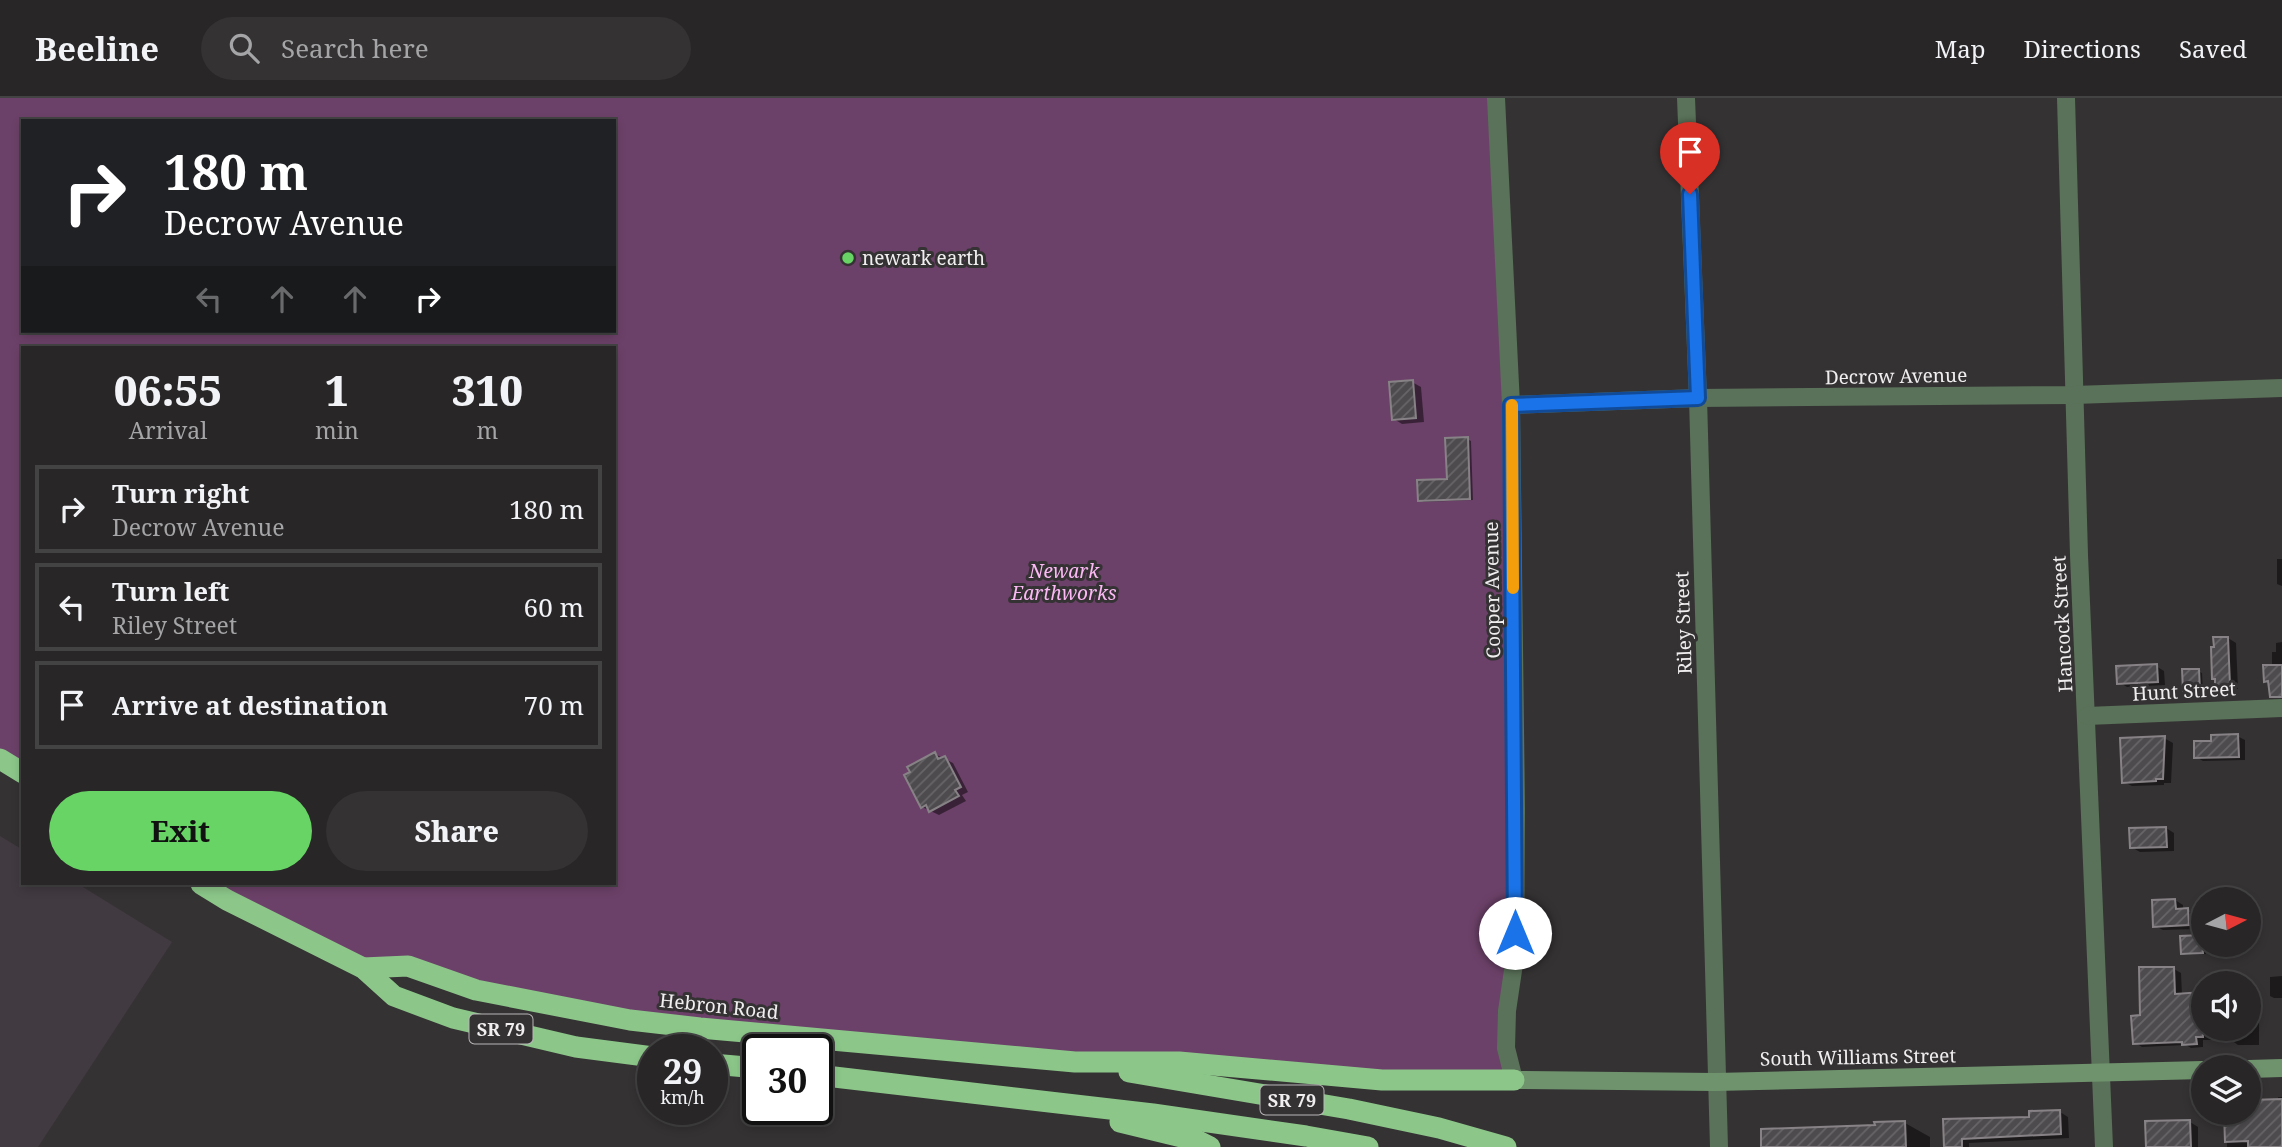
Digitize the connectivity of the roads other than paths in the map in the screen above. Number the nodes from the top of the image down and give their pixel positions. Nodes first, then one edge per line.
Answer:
1 (1496, 98) edge
2 (1686, 98) edge
3 (2066, 98) edge
4 (2282, 388) edge
5 (2074, 395) junction
6 (1698, 398) junction
7 (1511, 405) junction
8 (2282, 708) edge
9 (2087, 716) junction
10 (0, 759) edge
11 (21, 773) edge
12 (203, 885) edge
13 (363, 968) junction
14 (637, 1055) edge
15 (1075, 1062) junction
16 (2282, 1068) edge
17 (2261, 1069) edge
18 (2191, 1070) edge
19 (2101, 1073) junction
20 (833, 1076) edge
21 (1514, 1080) junction
22 (1715, 1082) junction
23 (1075, 1107) junction
24 (1210, 1147) edge
25 (1368, 1147) edge
26 (1506, 1147) edge
27 (1718, 1147) edge
28 (2104, 1147) edge

1 - 7 street, Cooper Avenue
2 - 6 street, Riley Street
3 - 5 street, Hancock Street
4 - 5 street, Decrow Avenue
5 - 6 street, Decrow Avenue
5 - 9 street, Hancock Street
6 - 7 street, Decrow Avenue
6 - 22 street, Riley Street
7 - 21 street, Cooper Avenue
8 - 9 street, Hunt Street
9 - 19 street, Hancock Street
10 - 11 highway
12 - 13 highway, Hebron Road / SR 79
13 - 14 highway, Hebron Road / SR 79
13 - 15 highway, Hebron Road / SR 79
15 - 21 highway
15 - 26 highway, SR 79
16 - 17 street
18 - 19 street, South Williams Street
19 - 22 street, South Williams Street
19 - 28 street, Hancock Street
20 - 23 highway, SR 79
21 - 22 street, South Williams Street
22 - 27 street, Riley Street
23 - 24 highway
23 - 25 highway, SR 79

